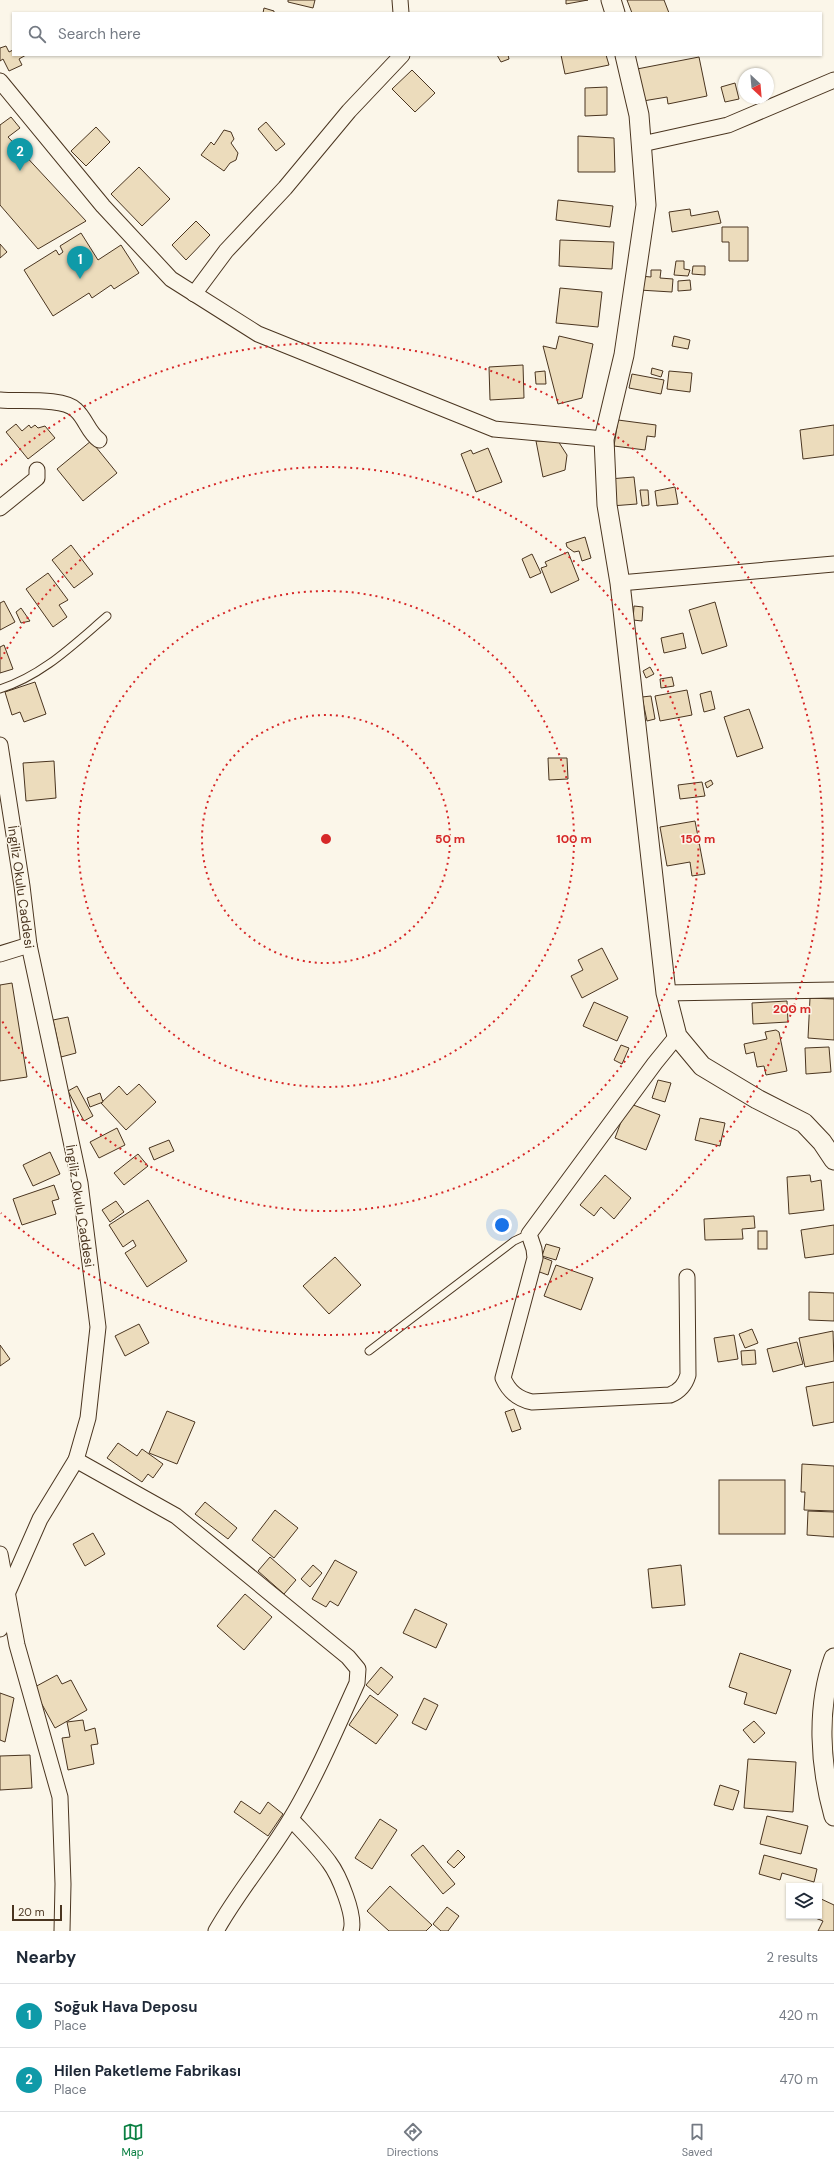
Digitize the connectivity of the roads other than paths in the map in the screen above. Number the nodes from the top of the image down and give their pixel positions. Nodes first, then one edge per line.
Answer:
1 (400, 0) edge
2 (611, 0) edge
3 (401, 12) edge
4 (615, 12) edge
5 (401, 56) edge
6 (625, 56) edge
7 (834, 80) edge
8 (0, 81) edge
9 (642, 144) junction
10 (194, 294) junction
11 (0, 400) edge
12 (604, 439) junction
13 (99, 440) dead end
14 (37, 470) dead end
15 (0, 508) edge
16 (834, 564) edge
17 (620, 583) junction
18 (107, 616) dead end
19 (0, 689) edge
20 (0, 745) edge
21 (2, 775) edge
22 (29, 944) junction
23 (0, 954) edge
24 (834, 990) edge
25 (666, 993) junction
26 (677, 1036) junction
27 (834, 1160) edge
28 (529, 1234) junction
29 (688, 1277) dead end
30 (369, 1351) dead end
31 (76, 1460) junction
32 (0, 1554) edge
33 (8, 1594) junction
34 (0, 1629) edge
35 (834, 1658) edge
36 (829, 1698) edge
37 (834, 1816) edge
38 (291, 1818) junction
39 (355, 1929) edge
40 (62, 1931) edge
41 (216, 1931) edge

1 - 3 street
2 - 4 street
5 - 10 street
6 - 9 street
7 - 9 street
8 - 10 street
9 - 12 street
10 - 12 street
11 - 13 street
12 - 17 street
14 - 15 street
16 - 17 street
17 - 25 street
18 - 19 lane
20 - 21 street, İngiliz Okulu Caddesi
21 - 22 street, İngiliz Okulu Caddesi
22 - 23 street
22 - 31 street, İngiliz Okulu Caddesi
24 - 25 street
25 - 26 street
26 - 27 street
26 - 28 street
28 - 29 street
28 - 30 lane
31 - 33 street, İngiliz Okulu Caddesi
31 - 38 street
32 - 33 street
33 - 34 street, İngiliz Okulu Caddesi
33 - 40 street
35 - 36 street
36 - 37 street
38 - 39 street
38 - 41 street

